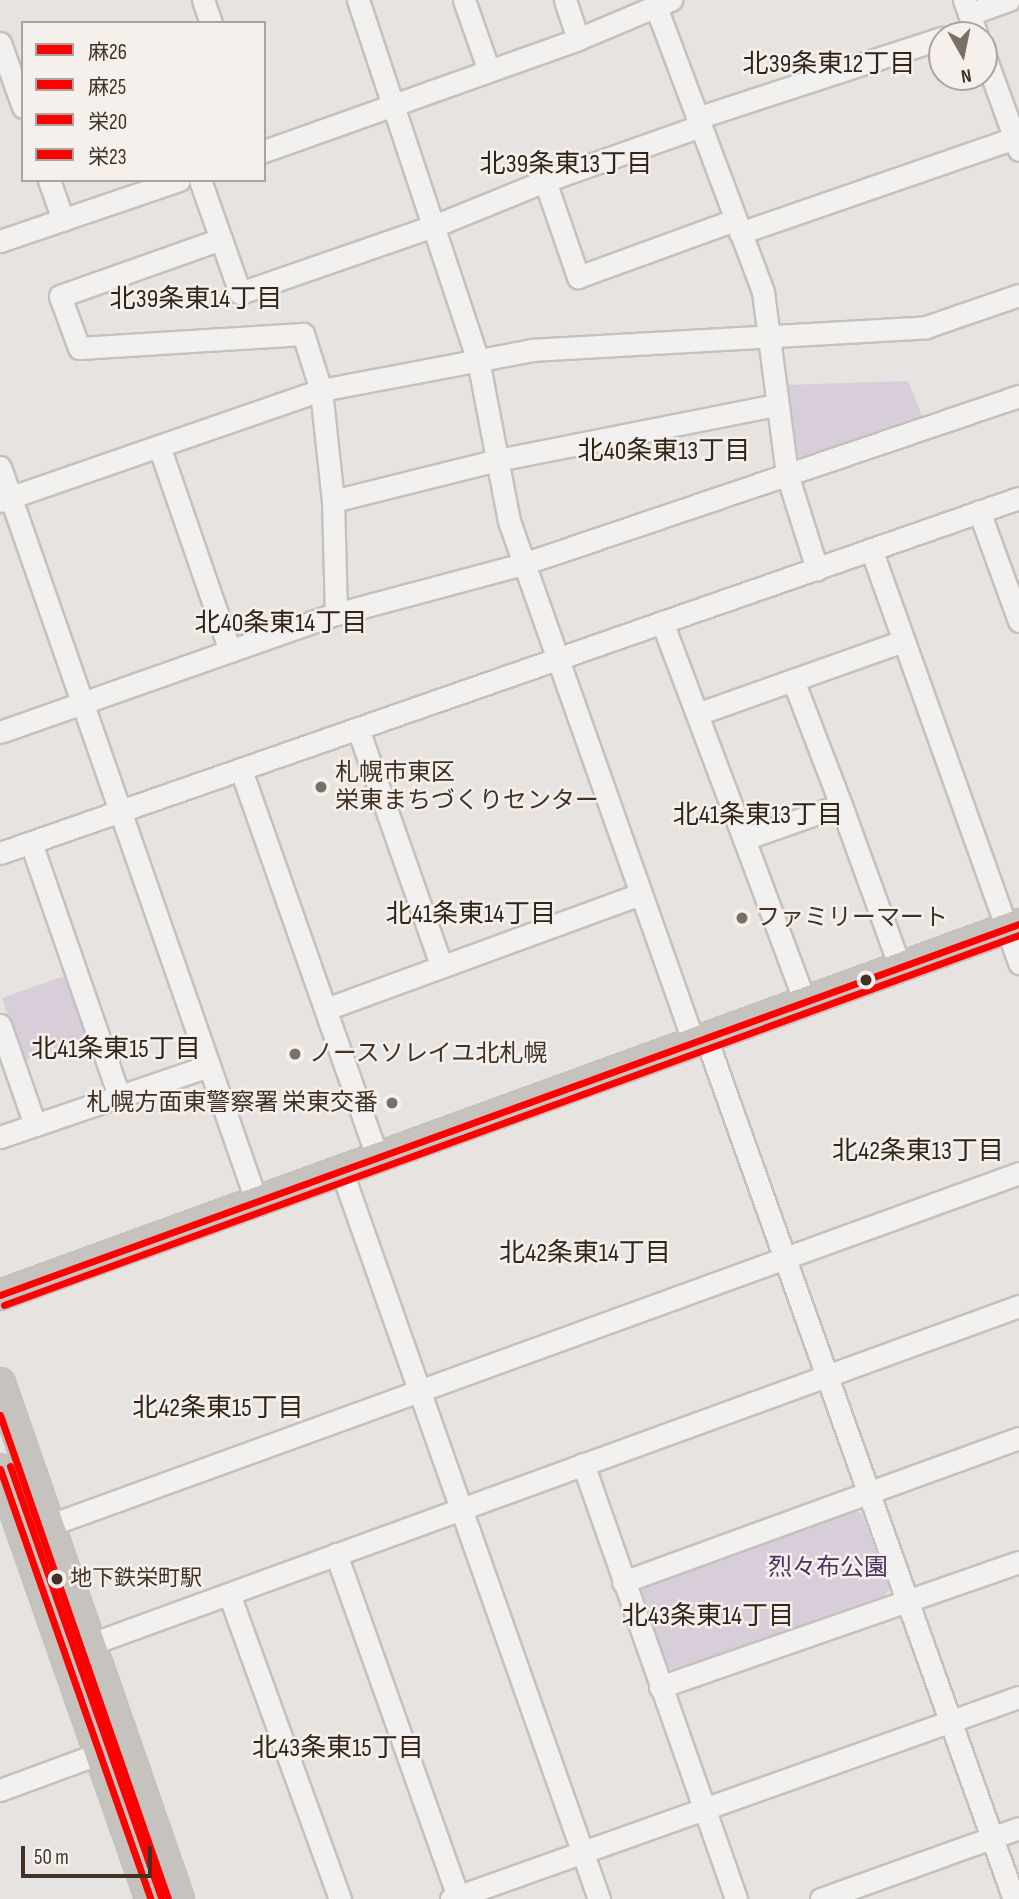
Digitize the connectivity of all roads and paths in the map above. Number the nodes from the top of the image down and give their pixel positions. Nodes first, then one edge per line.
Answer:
1 (203, 0) edge
2 (358, 0) edge
3 (464, 0) edge
4 (565, 0) edge
5 (1009, 0) edge
6 (664, 4) edge
7 (971, 19) edge
8 (210, 21) edge
9 (578, 39) junction
10 (0, 43) edge
11 (928, 43) edge
12 (489, 71) junction
13 (998, 90) edge
14 (21, 101) edge
15 (395, 107) junction
16 (699, 122) junction
17 (1015, 133) edge
18 (266, 150) edge
19 (545, 181) junction
20 (50, 182) edge
21 (173, 182) edge
22 (201, 182) edge
23 (63, 220) junction
24 (434, 226) junction
25 (737, 227) junction
26 (221, 239) junction
27 (0, 241) edge
28 (1019, 295) edge
29 (769, 335) junction
30 (478, 360) junction
31 (321, 390) junction
32 (1019, 396) edge
33 (777, 405) junction
34 (159, 446) junction
35 (498, 460) junction
36 (0, 467) edge
37 (788, 474) junction
38 (1019, 498) edge
39 (5, 499) edge
40 (333, 501) junction
41 (979, 511) junction
42 (872, 549) junction
43 (523, 564) junction
44 (817, 569) junction
45 (336, 614) junction
46 (1019, 621) edge
47 (662, 622) junction
48 (903, 640) junction
49 (230, 651) junction
50 (556, 659) junction
51 (793, 680) junction
52 (82, 704) junction
53 (697, 715) junction
54 (358, 729) junction
55 (0, 732) edge
56 (241, 770) junction
57 (841, 805) junction
58 (119, 811) junction
59 (744, 839) junction
60 (31, 843) junction
61 (0, 853) edge
62 (640, 894) junction
63 (1013, 926) edge
64 (1019, 963) edge
65 (442, 967) junction
66 (900, 967) junction
67 (805, 1002) junction
68 (326, 1009) junction
69 (0, 1025) edge
70 (700, 1040) junction
71 (209, 1066) junction
72 (118, 1096) junction
73 (35, 1125) junction
74 (0, 1137) edge
75 (378, 1158) junction
76 (342, 1172) junction
77 (1019, 1173) edge
78 (257, 1203) junction
79 (786, 1257) junction
80 (0, 1295) edge
81 (1019, 1306) edge
82 (828, 1375) junction
83 (0, 1383) edge
84 (419, 1393) junction
85 (1019, 1438) edge
86 (583, 1464) junction
87 (0, 1469) edge
88 (870, 1492) junction
89 (460, 1509) junction
90 (50, 1525) junction
91 (336, 1555) junction
92 (1019, 1562) edge
93 (623, 1583) junction
94 (229, 1594) junction
95 (908, 1600) junction
96 (79, 1649) junction
97 (660, 1687) junction
98 (1019, 1698) edge
99 (951, 1721) junction
100 (113, 1748) junction
101 (0, 1790) edge
102 (704, 1809) junction
103 (1019, 1828) edge
104 (993, 1837) junction
105 (583, 1852) junction
106 (869, 1891) edge
107 (455, 1898) edge
108 (151, 1899) edge
109 (179, 1899) edge
110 (340, 1899) edge
111 (599, 1899) edge
112 (736, 1899) edge
113 (821, 1899) edge
114 (1014, 1899) edge

1 - 8 street
2 - 15 street
3 - 12 street
4 - 9 street
5 - 7 street
6 - 9 street
6 - 16 street
9 - 12 street
10 - 14 street
11 - 16 street
12 - 15 street
13 - 17 street
15 - 18 street
15 - 24 street
16 - 19 street
16 - 25 street
17 - 25 street
19 - 24 street
19 - 25 street
20 - 23 street
21 - 23 street
22 - 26 street
23 - 27 street
24 - 26 street
24 - 30 street
25 - 29 street
26 - 31 street
28 - 29 street
29 - 30 street
29 - 33 street
30 - 31 street
30 - 35 street
31 - 34 street
31 - 40 street
32 - 37 street
33 - 35 street
33 - 37 street
34 - 39 street
34 - 49 street
35 - 40 street
35 - 43 street
36 - 39 street
37 - 43 street
37 - 44 street
38 - 41 street
39 - 52 street
40 - 45 street
41 - 42 street
41 - 46 street
42 - 44 street
42 - 48 street
43 - 45 street
43 - 50 street
44 - 47 street
45 - 49 street
47 - 50 street
47 - 53 street
48 - 51 street
48 - 63 street
49 - 52 street
50 - 54 street
50 - 62 street
51 - 53 street
51 - 57 street
52 - 55 street
52 - 58 street
53 - 59 street
54 - 56 street
54 - 65 street
56 - 58 street
56 - 68 street
57 - 59 street
57 - 66 street
58 - 60 street
58 - 71 street
59 - 67 street
60 - 61 street
60 - 72 street
62 - 65 street
62 - 70 street
63 - 64 street
63 - 66 main road
65 - 68 street
66 - 67 main road
67 - 70 main road
68 - 75 street
69 - 73 street
70 - 75 main road
70 - 79 street
71 - 72 street
71 - 78 street
72 - 73 street
73 - 74 street
75 - 76 main road
76 - 78 main road
76 - 84 street
77 - 79 street
78 - 80 main road
79 - 82 street
79 - 84 street
81 - 82 street
82 - 86 street
82 - 88 street
83 - 90 main road
84 - 89 street
84 - 90 street
85 - 88 street
86 - 89 street
86 - 93 street
87 - 96 main road
88 - 93 street
88 - 95 street
89 - 91 street
89 - 105 street
90 - 96 main road
91 - 94 street
91 - 107 street
92 - 95 street
93 - 97 street
94 - 96 street
94 - 110 street
95 - 97 street
95 - 99 street
96 - 100 main road
97 - 102 street
98 - 99 street
99 - 102 street
99 - 104 street
100 - 101 street
100 - 108 main road
100 - 109 main road
102 - 105 street
102 - 112 street
103 - 104 street
104 - 106 street
104 - 114 street
105 - 107 street
105 - 111 street
106 - 113 street

